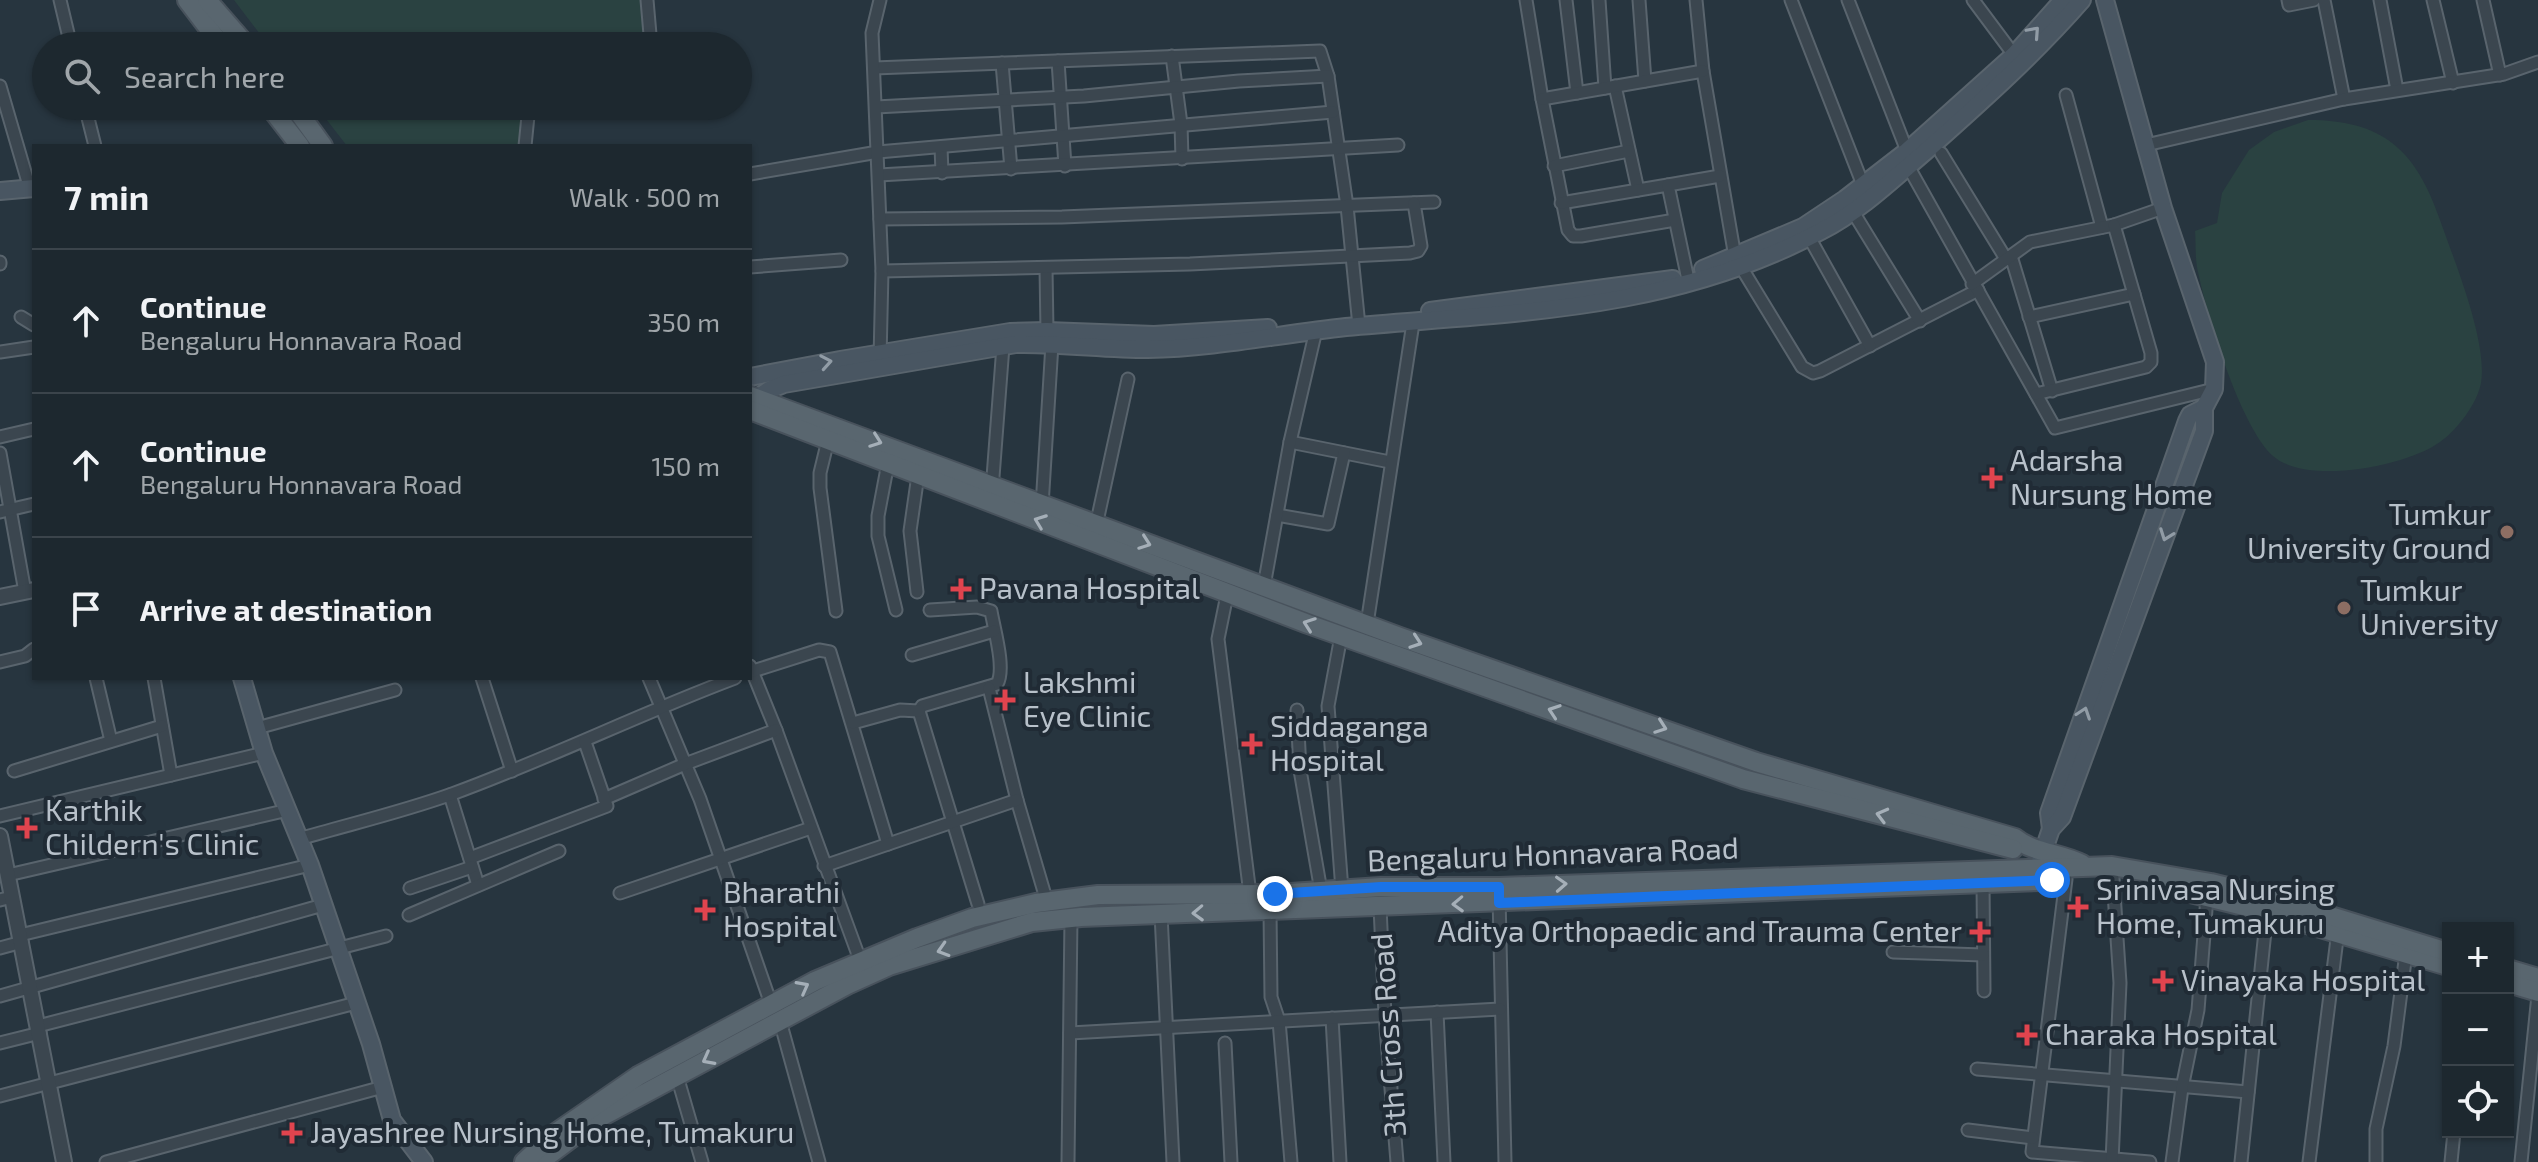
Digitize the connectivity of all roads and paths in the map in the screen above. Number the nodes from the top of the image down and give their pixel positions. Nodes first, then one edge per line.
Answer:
1 (60, 0) edge
2 (187, 0) edge
3 (207, 0) edge
4 (647, 0) edge
5 (880, 0) edge
6 (1526, 0) edge
7 (1566, 0) edge
8 (1599, 0) edge
9 (1639, 0) edge
10 (1696, 0) edge
11 (1791, 0) edge
12 (1848, 0) edge
13 (2063, 0) edge
14 (2082, 0) edge
15 (2105, 0) edge
16 (2288, 0) edge
17 (2314, 0) edge
18 (2324, 0) edge
19 (2380, 0) edge
20 (2433, 0) edge
21 (2483, 0) edge
22 (1977, 2) edge
23 (68, 32) edge
24 (211, 32) edge
25 (235, 32) edge
26 (650, 32) edge
27 (2014, 55) junction
28 (1172, 56) junction
29 (1058, 61) junction
30 (2538, 62) edge
31 (1002, 63) junction
32 (874, 68) junction
33 (1703, 71) junction
34 (2500, 75) junction
35 (1328, 76) junction
36 (1645, 81) junction
37 (2453, 83) junction
38 (0, 86) edge
39 (1174, 87) junction
40 (1610, 87) junction
41 (2397, 90) junction
42 (1577, 93) junction
43 (2066, 95) dead end
44 (1060, 97) junction
45 (1542, 99) junction
46 (2344, 99) junction
47 (1005, 100) junction
48 (876, 107) junction
49 (1333, 112) junction
50 (88, 120) edge
51 (280, 120) edge
52 (304, 120) edge
53 (528, 120) edge
54 (1181, 124) junction
55 (1063, 135) junction
56 (1008, 141) junction
57 (94, 144) edge
58 (298, 144) edge
59 (322, 144) edge
60 (525, 144) edge
61 (1398, 145) dead end
62 (2146, 145) junction
63 (941, 147) junction
64 (1338, 149) junction
65 (1629, 151) junction
66 (878, 152) junction
67 (1941, 153) dead end
68 (1182, 159) junction
69 (1908, 159) junction
70 (1065, 166) junction
71 (1554, 166) junction
72 (1011, 169) junction
73 (942, 173) junction
74 (752, 174) edge
75 (879, 175) junction
76 (1720, 176) junction
77 (1668, 185) junction
78 (1863, 185) junction
79 (32, 188) edge
80 (1638, 190) junction
81 (0, 191) edge
82 (1434, 202) dead end
83 (1414, 203) junction
84 (1561, 203) junction
85 (1347, 206) junction
86 (1849, 206) junction
87 (2163, 208) junction
88 (880, 219) junction
89 (1675, 220) junction
90 (2108, 226) junction
91 (1809, 237) junction
92 (1353, 257) junction
93 (2008, 258) junction
94 (841, 260) dead end
95 (1737, 263) junction
96 (752, 267) edge
97 (1046, 268) junction
98 (882, 271) junction
99 (1687, 275) junction
100 (1975, 287) junction
101 (2134, 294) junction
102 (21, 317) dead end
103 (2029, 317) junction
104 (1920, 321) junction
105 (1359, 322) junction
106 (1413, 323) junction
107 (32, 324) edge
108 (1316, 330) junction
109 (1049, 337) junction
110 (1003, 346) junction
111 (1870, 346) junction
112 (32, 347) edge
113 (0, 352) edge
114 (880, 361) junction
115 (752, 377) edge
116 (1128, 379) dead end
117 (2214, 389) junction
118 (2052, 391) junction
119 (2036, 394) junction
120 (752, 401) edge
121 (752, 402) edge
122 (752, 402) edge
123 (32, 429) edge
124 (0, 437) edge
125 (828, 440) junction
126 (1290, 442) junction
127 (0, 453) edge
128 (1344, 453) junction
129 (1390, 462) junction
130 (888, 463) junction
131 (918, 475) junction
132 (992, 494) junction
133 (32, 504) edge
134 (1042, 506) junction
135 (5, 511) edge
136 (1277, 515) junction
137 (1096, 526) junction
138 (1232, 574) junction
139 (1264, 586) junction
140 (30, 591) edge
141 (917, 592) dead end
142 (1227, 593) junction
143 (0, 597) edge
144 (896, 610) dead end
145 (930, 610) dead end
146 (836, 611) dead end
147 (1367, 624) junction
148 (994, 631) junction
149 (1341, 636) junction
150 (32, 651) edge
151 (912, 655) dead end
152 (0, 662) edge
153 (752, 670) edge
154 (752, 672) edge
155 (96, 680) edge
156 (154, 680) edge
157 (243, 680) edge
158 (483, 680) edge
159 (650, 680) edge
160 (730, 680) edge
161 (989, 688) junction
162 (395, 690) dead end
163 (660, 706) junction
164 (1297, 710) dead end
165 (919, 711) junction
166 (853, 723) junction
167 (162, 726) junction
168 (257, 728) junction
169 (776, 730) junction
170 (111, 741) junction
171 (585, 742) junction
172 (264, 753) junction
173 (685, 764) junction
174 (14, 771) dead end
175 (512, 771) junction
176 (171, 775) junction
177 (450, 795) junction
178 (604, 799) junction
179 (1017, 800) junction
180 (288, 810) junction
181 (0, 816) edge
182 (951, 821) junction
183 (811, 828) junction
184 (0, 836) edge
185 (299, 839) junction
186 (1988, 843) junction
187 (888, 844) junction
188 (2024, 846) junction
189 (559, 851) dead end
190 (720, 858) junction
191 (471, 862) junction
192 (310, 865) junction
193 (824, 866) junction
194 (2038, 867) junction
195 (1968, 871) junction
196 (2099, 874) junction
197 (8, 875) junction
198 (2066, 879) junction
199 (1983, 883) junction
200 (478, 885) junction
201 (410, 888) dead end
202 (1342, 890) junction
203 (1321, 891) junction
204 (620, 893) dead end
205 (1250, 894) junction
206 (1499, 895) junction
207 (2207, 897) junction
208 (6, 898) edge
209 (1047, 902) junction
210 (978, 904) dead end
211 (323, 905) junction
212 (1380, 907) junction
213 (1270, 911) junction
214 (2267, 912) junction
215 (1161, 914) junction
216 (409, 915) dead end
217 (1071, 918) junction
218 (2339, 926) junction
219 (386, 936) dead end
220 (21, 939) junction
221 (0, 948) edge
222 (338, 949) junction
223 (2442, 951) edge
224 (1893, 952) dead end
225 (2406, 953) junction
226 (1983, 955) junction
227 (860, 960) junction
228 (2442, 964) edge
229 (2514, 971) edge
230 (2538, 978) edge
231 (2514, 985) edge
232 (31, 988) junction
233 (1984, 991) dead end
234 (2538, 994) edge
235 (0, 996) edge
236 (356, 1003) junction
237 (1500, 1009) junction
238 (1437, 1012) junction
239 (775, 1013) junction
240 (1385, 1015) junction
241 (1332, 1018) junction
242 (1279, 1021) junction
243 (1166, 1027) junction
244 (39, 1029) junction
245 (1070, 1033) junction
246 (0, 1043) edge
247 (1225, 1043) dead end
248 (1977, 1069) dead end
249 (2040, 1075) junction
250 (677, 1076) junction
251 (2116, 1081) junction
252 (49, 1083) junction
253 (383, 1087) junction
254 (2182, 1088) junction
255 (2248, 1092) junction
256 (0, 1096) edge
257 (1968, 1130) dead end
258 (2033, 1138) junction
259 (2453, 1138) edge
260 (2066, 1158) edge
261 (2112, 1160) edge
262 (64, 1162) edge
263 (106, 1162) edge
264 (424, 1162) edge
265 (524, 1162) edge
266 (541, 1162) edge
267 (702, 1162) edge
268 (819, 1162) edge
269 (1068, 1162) edge
270 (1173, 1162) edge
271 (1231, 1162) edge
272 (1291, 1162) edge
273 (1340, 1162) edge
274 (1397, 1162) edge
275 (1444, 1162) edge
276 (1505, 1162) edge
277 (2150, 1162) edge
278 (2172, 1162) edge
279 (2241, 1162) edge
280 (2309, 1162) edge
281 (2376, 1162) edge
282 (2451, 1162) edge
283 (2521, 1162) edge

1 - 23 street
2 - 24 main road
3 - 25 main road
4 - 26 street
5 - 32 street
6 - 45 street
7 - 42 street
8 - 40 street
9 - 36 street
10 - 33 street
11 - 78 street
12 - 69 street
27 -> 13 main road
14 - 69 main road
15 - 62 main road
16 - 17 street
18 - 46 street
19 - 41 street
20 - 37 street
21 - 34 street
22 - 27 street
27 - 69 main road
28 - 29 street
28 - 35 street
28 - 39 street
29 - 31 street
29 - 44 street
30 - 34 street
31 - 32 street
31 - 47 street
32 - 48 street
33 - 36 street
33 - 76 street
34 - 37 street
35 - 39 street
35 - 49 street
36 - 40 street
37 - 41 street
38 - 79 street
39 - 44 street
39 - 54 street
40 - 42 street
40 - 65 street
41 - 46 street
42 - 45 street
43 - 90 street
44 - 47 street
44 - 55 street
45 - 71 street
46 - 62 street
47 - 48 street
47 - 56 street
48 - 66 street
49 - 54 street
49 - 64 street
50 - 57 street
51 - 58 main road
52 - 59 main road
53 - 60 street
54 - 55 street
54 - 68 street
55 - 56 street
55 - 70 street
56 - 63 street
56 - 72 street
61 - 64 street
62 - 87 main road
63 - 66 street
63 - 73 street
64 - 68 street
64 - 85 street
65 - 71 street
65 - 80 street
66 - 74 street
66 - 75 street
67 - 93 street
68 - 70 street
69 - 78 main road
69 - 86 main road
69 - 100 street
70 - 72 street
71 - 84 street
72 - 73 street
73 - 75 street
75 - 88 street
76 - 77 street
76 - 95 street
77 - 80 street
77 - 89 street
78 - 86 main road
79 - 81 main road
80 - 84 street
82 - 83 street
83 - 85 street
83 - 92 street
84 - 89 street
85 - 88 street
85 - 92 street
86 - 91 main road
86 - 95 main road
86 - 104 street
87 - 90 street
87 - 117 main road
88 - 98 street
89 - 99 street
90 - 93 street
90 - 101 street
91 - 95 main road
91 - 111 street
92 - 97 street
92 - 105 street
93 - 100 street
93 - 103 street
94 - 96 street
95 - 99 main road
95 - 106 main road
95 - 111 street
97 - 98 street
97 - 109 street
98 - 114 street
99 - 105 main road
100 - 104 street
100 - 119 street
101 - 103 street
101 - 118 street
102 - 107 street
103 - 118 street
104 - 111 street
105 - 106 main road
105 - 108 main road
105 - 109 main road
106 - 129 street
108 - 109 main road
108 - 126 street
109 - 110 main road
109 - 114 main road
109 - 134 street
110 - 114 main road
110 - 132 street
112 - 113 street
115 -> 114 main road
114 - 120 main road
116 - 137 street
117 - 119 street
117 - 194 main road
118 - 119 street
121 -> 132 main road
122 - 125 main road
123 - 124 street
125 - 130 main road
125 - 146 street
126 - 128 street
126 - 136 street
127 - 135 street
128 - 129 street
128 - 136 street
129 - 147 street
130 - 131 main road
130 - 144 street
131 - 132 main road
131 - 141 street
132 - 134 main road
142 -> 132 main road
133 - 135 street
134 - 137 main road
135 - 140 street
136 - 139 street
137 -> 138 main road
138 - 139 main road
138 - 142 street
139 - 147 main road
140 - 143 street
149 -> 142 main road
142 - 205 street
145 - 148 street
147 -> 188 main road
148 - 151 street
148 - 161 street
186 -> 149 main road
149 - 202 street
150 - 152 street
153 - 166 street
154 - 169 street
155 - 170 street
156 - 167 street
157 - 168 main road
158 - 175 street
159 - 163 street
160 - 163 street
161 - 165 street
161 - 179 street
162 - 168 street
163 - 171 street
163 - 173 street
164 - 203 street
165 - 166 street
165 - 182 street
166 - 187 street
167 - 170 street
167 - 176 street
168 - 172 main road
169 - 173 street
169 - 183 street
170 - 174 street
171 - 175 street
171 - 178 street
172 - 176 street
172 - 180 main road
173 - 178 street
173 - 190 street
175 - 177 street
176 - 181 street
177 - 185 street
177 - 191 street
178 - 191 street
179 - 182 street
179 - 209 street
180 - 185 main road
180 - 197 street
182 - 187 street
182 - 210 street
183 - 190 street
183 - 193 street
184 - 197 street
185 - 192 main road
186 - 188 main road
186 - 195 main road
187 - 193 street
188 - 194 main road
189 - 200 street
190 - 204 street
190 - 239 street
191 - 200 street
191 - 201 street
192 - 211 main road
192 - 220 street
193 - 227 street
194 - 195 main road, Bengaluru Honnavara Road
194 - 196 main road, Bengaluru Honnavara Road
194 - 198 main road, Bengaluru Honnavara Road
194 - 199 main road, Bengaluru Honnavara Road
206 -> 195 main road, Bengaluru Honnavara Road
196 - 198 main road, Bengaluru Honnavara Road
196 - 207 main road, Bengaluru Honnavara Road
196 - 218 main road, Bengaluru Honnavara Road
196 - 251 street
197 - 208 street
198 - 249 street
199 - 206 main road, Bengaluru Honnavara Road
199 - 226 street
200 - 216 street
202 - 203 main road, Bengaluru Honnavara Road
202 - 206 main road, Bengaluru Honnavara Road
203 - 205 main road, Bengaluru Honnavara Road
205 - 209 main road, Bengaluru Honnavara Road
206 -> 212 main road, Bengaluru Honnavara Road
206 - 237 street
207 - 214 main road, Bengaluru Honnavara Road
207 - 254 street
208 - 220 street
209 - 227 main road, Bengaluru Honnavara Road
211 - 222 main road
211 - 232 street
212 - 213 main road, Bengaluru Honnavara Road
212 - 240 street, 3th Cross Road
213 -> 215 main road, Bengaluru Honnavara Road
213 - 242 street
214 - 218 main road, Bengaluru Honnavara Road
214 - 255 street
215 - 217 main road, Bengaluru Honnavara Road
215 - 243 street
217 -> 239 main road, Bengaluru Honnavara Road
217 - 245 street
218 - 223 main road, Bengaluru Honnavara Road
218 - 225 main road, Bengaluru Honnavara Road
218 - 280 street
219 - 222 street
220 - 221 street
220 - 232 street
222 - 236 main road
222 - 244 street
224 - 226 street
225 - 228 main road, Bengaluru Honnavara Road
225 - 281 street
226 - 233 street
239 -> 227 main road, Bengaluru Honnavara Road
229 - 230 main road
231 - 234 main road
232 - 235 street
232 - 244 street
234 - 283 street
236 - 252 street
236 - 253 main road
237 - 238 street
237 - 276 street
238 - 240 street
238 - 275 street
239 -> 250 main road, Bengaluru Honnavara Road
239 - 265 main road, Bengaluru Honnavara Road
239 - 268 street
240 - 241 street
240 - 274 street, 3th Cross Road
241 - 242 street
241 - 273 street
242 - 243 street
242 - 272 street
243 - 245 street
243 - 270 street
244 - 246 street
244 - 252 street
245 - 269 street
247 - 271 street
248 - 249 street
249 - 251 street
249 - 258 street
250 - 266 main road, Bengaluru Honnavara Road
250 - 267 street
251 - 254 street
251 - 261 street
252 - 256 street
252 - 262 street
253 - 263 street
253 - 264 main road
254 - 255 street
254 - 278 street
255 - 279 street
257 - 258 street
258 - 260 street
259 - 282 street
260 - 261 street
261 - 277 street

